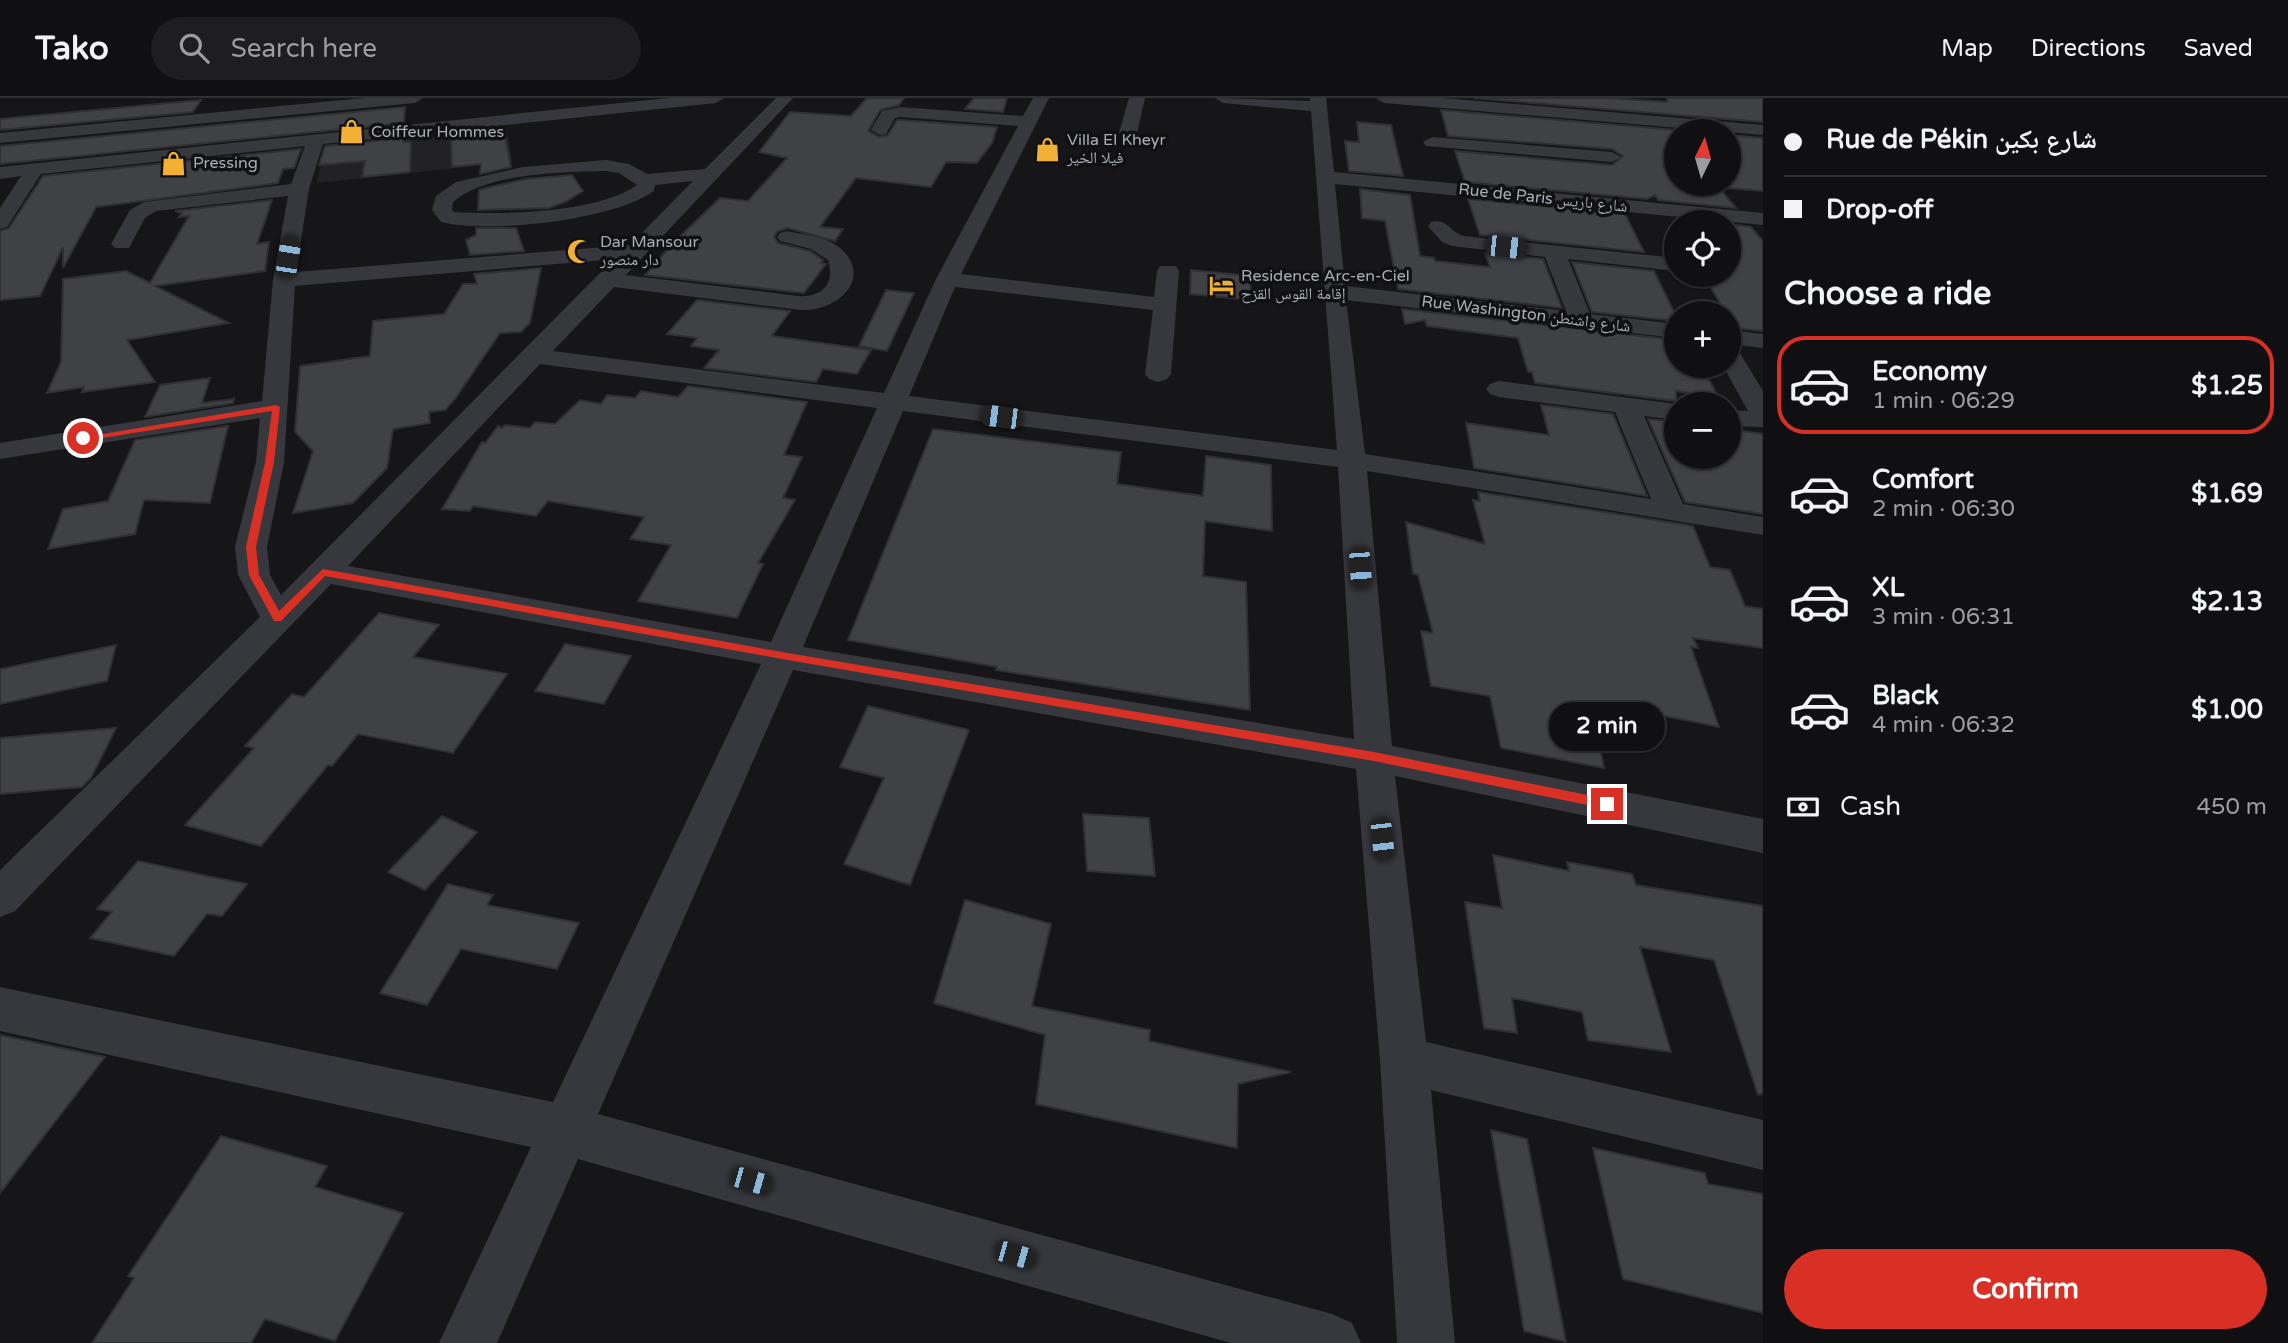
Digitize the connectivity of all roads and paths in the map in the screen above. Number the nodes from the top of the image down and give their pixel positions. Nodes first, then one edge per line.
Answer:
1 (415, 98) edge
2 (716, 98) edge
3 (785, 98) edge
4 (1137, 98) edge
5 (1223, 98) edge
6 (1384, 98) edge
7 (1318, 102) edge
8 (229, 107) edge
9 (1673, 107) dead end
10 (1035, 110) edge
11 (1584, 116) junction
12 (1683, 119) edge
13 (1664, 122) edge
14 (1741, 129) edge
15 (880, 130) dead end
16 (1763, 131) edge
17 (1128, 133) dead end
18 (0, 138) edge
19 (316, 140) junction
20 (1432, 142) dead end
21 (1499, 148) junction
22 (219, 151) junction
23 (35, 169) junction
24 (0, 173) edge
25 (710, 174) junction
26 (1324, 177) junction
27 (643, 180) junction
28 (299, 189) junction
29 (1518, 195) junction
30 (1642, 208) junction
31 (1763, 219) edge
32 (0, 223) edge
33 (1438, 226) dead end
34 (1664, 234) edge
35 (788, 237) dead end
36 (122, 244) dead end
37 (636, 251) junction
38 (1554, 252) junction
39 (1664, 263) edge
40 (1168, 271) dead end
41 (607, 279) junction
42 (947, 279) junction
43 (284, 280) junction
44 (1334, 292) junction
45 (1165, 305) junction
46 (1581, 321) junction
47 (1664, 330) edge
48 (1741, 338) edge
49 (1763, 341) edge
50 (534, 356) junction
51 (1158, 374) dead end
52 (1741, 376) edge
53 (1499, 389) dead end
54 (893, 404) junction
55 (1626, 406) junction
56 (276, 407) junction
57 (1664, 411) edge
58 (1741, 418) edge
59 (0, 451) edge
60 (1352, 460) junction
61 (1672, 513) junction
62 (1763, 526) edge
63 (323, 572) junction
64 (278, 618) junction
65 (782, 656) junction
66 (1374, 757) junction
67 (1763, 836) edge
68 (0, 898) edge
69 (0, 1009) edge
70 (1404, 1060) junction
71 (566, 1130) junction
72 (1763, 1145) edge
73 (468, 1343) edge
74 (1332, 1343) edge
75 (1426, 1343) edge

1 - 8 street
2 - 19 street
3 - 25 street
4 - 17 street
5 - 7 street
6 - 11 street
7 - 26 street
8 - 18 street
8 - 22 street
9 - 12 street
10 - 15 street
10 - 42 street
11 - 13 street
11 - 21 street
14 - 16 street
19 - 22 street
19 - 28 street
20 - 21 street
21 - 29 street
22 - 23 street
23 - 24 street
23 - 32 street
25 - 27 street
25 - 37 street
26 - 29 street, Rue de Paris شارع باريس
26 - 44 street
27 - 27 street
28 - 36 street
28 - 43 street
29 - 30 street, Rue de Paris شارع باريس
30 - 31 street, Rue de Paris شارع باريس
30 - 34 street
33 - 38 street
35 - 41 street
37 - 41 street
37 - 43 street
38 - 39 street
38 - 46 street
40 - 45 street
41 - 50 street
42 - 45 street
42 - 54 street
43 - 56 street
44 - 46 street, Rue Washington شارع واشنطن
44 - 60 street
45 - 51 street
46 - 47 street, Rue Washington شارع واشنطن
48 - 49 street
50 - 54 street
50 - 63 street
52 - 58 street
53 - 55 street
54 - 60 street
54 - 65 street
55 - 57 street
55 - 61 street
56 - 59 street
56 - 64 street
60 - 61 street
60 - 66 street
61 - 62 street
63 - 64 street
63 - 65 street
64 - 68 street
65 - 66 street
65 - 71 street
66 - 67 street
66 - 70 street
69 - 71 street
70 - 72 street
70 - 75 street
71 - 73 street
71 - 74 street

